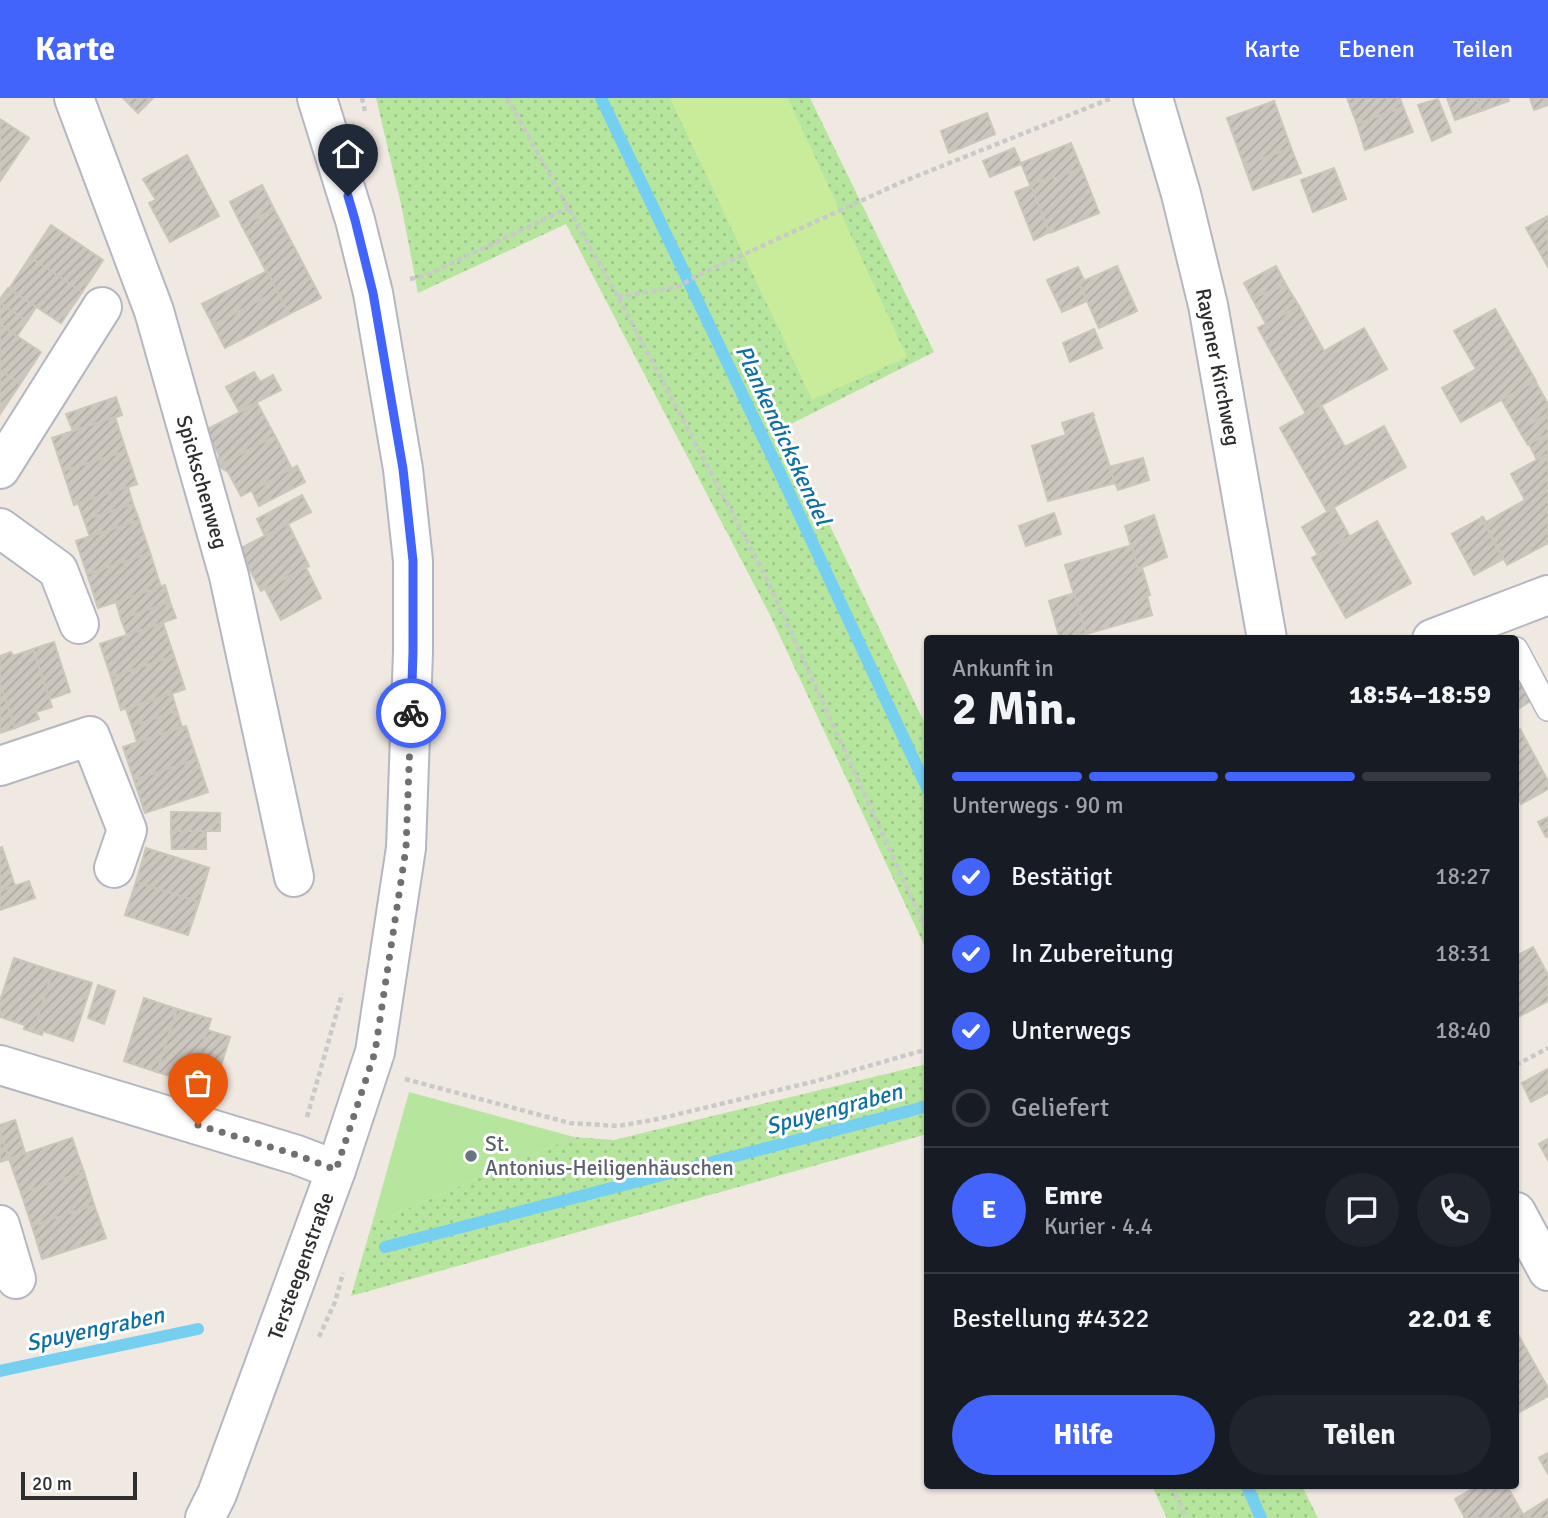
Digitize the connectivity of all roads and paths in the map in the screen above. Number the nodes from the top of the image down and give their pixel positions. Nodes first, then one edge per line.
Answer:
1 (74, 98) edge
2 (317, 98) edge
3 (506, 98) edge
4 (1112, 98) edge
5 (1153, 98) edge
6 (568, 208) junction
7 (373, 293) junction
8 (618, 297) junction
9 (102, 307) dead end
10 (0, 469) edge
11 (0, 528) edge
12 (1548, 595) edge
13 (79, 624) dead end
14 (1503, 627) edge
15 (1266, 635) edge
16 (1456, 635) edge
17 (1519, 655) edge
18 (1548, 709) edge
19 (0, 766) edge
20 (114, 868) dead end
21 (294, 877) dead end
22 (924, 925) edge
23 (1548, 1048) edge
24 (924, 1050) edge
25 (1519, 1063) edge
26 (0, 1065) edge
27 (370, 1065) junction
28 (336, 1170) junction
29 (1519, 1218) edge
30 (0, 1225) edge
31 (1548, 1271) edge
32 (16, 1279) dead end
33 (1173, 1489) edge
34 (205, 1518) edge
35 (1186, 1518) edge

1 - 21 street, Spickschenweg
2 - 7 street, Tersteegenstraße
3 - 6 path
4 - 8 path
5 - 15 street, Rayener Kirchweg
6 - 7 path
6 - 8 path
7 - 27 street, Tersteegenstraße
8 - 22 path
9 - 10 street
11 - 13 street
12 - 14 street
14 - 16 street
17 - 18 lane
19 - 20 street
23 - 25 path
24 - 27 path
26 - 28 street
27 - 28 street, Tersteegenstraße
28 - 34 street, Tersteegenstraße
29 - 31 street
30 - 32 street
33 - 35 path

